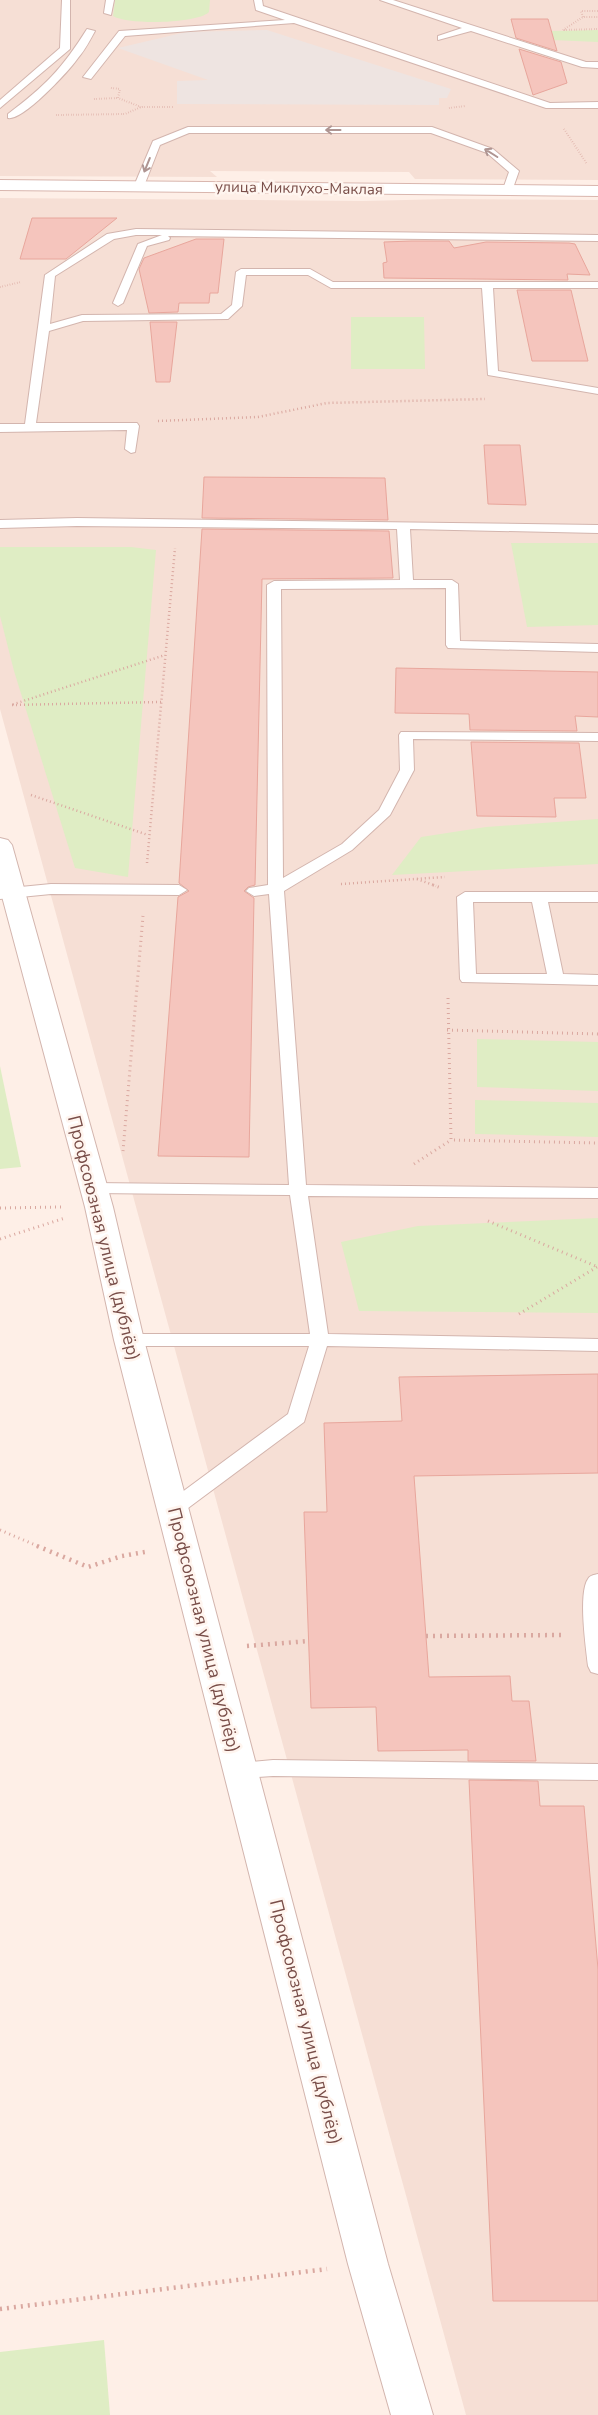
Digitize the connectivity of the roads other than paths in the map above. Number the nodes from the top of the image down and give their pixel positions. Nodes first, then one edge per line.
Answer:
1 (66, 0) edge
2 (110, 0) edge
3 (258, 0) edge
4 (384, 0) edge
5 (108, 13) dead end
6 (300, 22) junction
7 (471, 28) junction
8 (90, 31) dead end
9 (441, 38) dead end
10 (408, 48) dead end
11 (393, 53) junction
12 (598, 65) edge
13 (88, 78) dead end
14 (0, 105) edge
15 (598, 105) edge
16 (11, 116) dead end
17 (0, 185) edge
18 (138, 186) junction
19 (508, 190) junction
20 (598, 191) edge
21 (180, 234) junction
22 (598, 238) edge
23 (487, 285) junction
24 (598, 285) edge
25 (118, 304) dead end
26 (44, 329) junction
27 (598, 390) edge
28 (30, 427) junction
29 (0, 428) edge
30 (131, 449) dead end
31 (0, 524) edge
32 (403, 525) junction
33 (598, 529) edge
34 (407, 584) junction
35 (598, 648) edge
36 (598, 737) edge
37 (0, 844) edge
38 (276, 889) junction
39 (179, 890) dead end
40 (254, 891) dead end
41 (7, 894) edge
42 (540, 897) junction
43 (598, 897) edge
44 (556, 979) junction
45 (598, 980) edge
46 (298, 1190) junction
47 (598, 1192) edge
48 (104, 1195) junction
49 (129, 1340) junction
50 (320, 1340) junction
51 (598, 1345) edge
52 (173, 1509) junction
53 (598, 1581) edge
54 (598, 1666) edge
55 (240, 1770) junction
56 (598, 1772) edge
57 (412, 2415) edge

1 - 14 lane
2 - 5 lane
3 - 6 lane
4 - 7 lane
6 - 11 lane
6 - 13 lane
7 - 9 lane
7 - 12 lane
8 - 16 lane
10 - 11 lane
11 - 15 lane
17 - 18 street, улица Миклухо-Маклая
18 - 19 street, улица Миклухо-Маклая
19 -> 18 lane
19 - 20 street, улица Миклухо-Маклая
21 - 22 lane
21 - 25 lane
21 - 26 lane
23 - 24 lane
23 - 26 lane
23 - 27 lane
26 - 28 lane
28 - 29 lane
28 - 30 lane
31 - 32 lane
32 - 33 lane
32 - 34 lane
34 - 35 lane
34 - 38 lane
36 - 38 lane
37 - 41 street, Профсоюзная улица (дублёр)
38 - 40 lane
38 - 46 lane
39 - 41 lane
41 - 48 street, Профсоюзная улица (дублёр)
42 - 43 lane
42 - 44 lane
42 - 44 lane
44 - 45 lane
46 - 47 lane
46 - 48 lane
46 - 50 lane
48 - 49 street, Профсоюзная улица (дублёр)
49 - 50 lane
49 - 52 street, Профсоюзная улица (дублёр)
50 - 51 lane
50 - 52 lane
52 - 55 street, Профсоюзная улица (дублёр)
53 - 54 lane
55 - 56 lane
55 - 57 street, Профсоюзная улица (дублёр)

